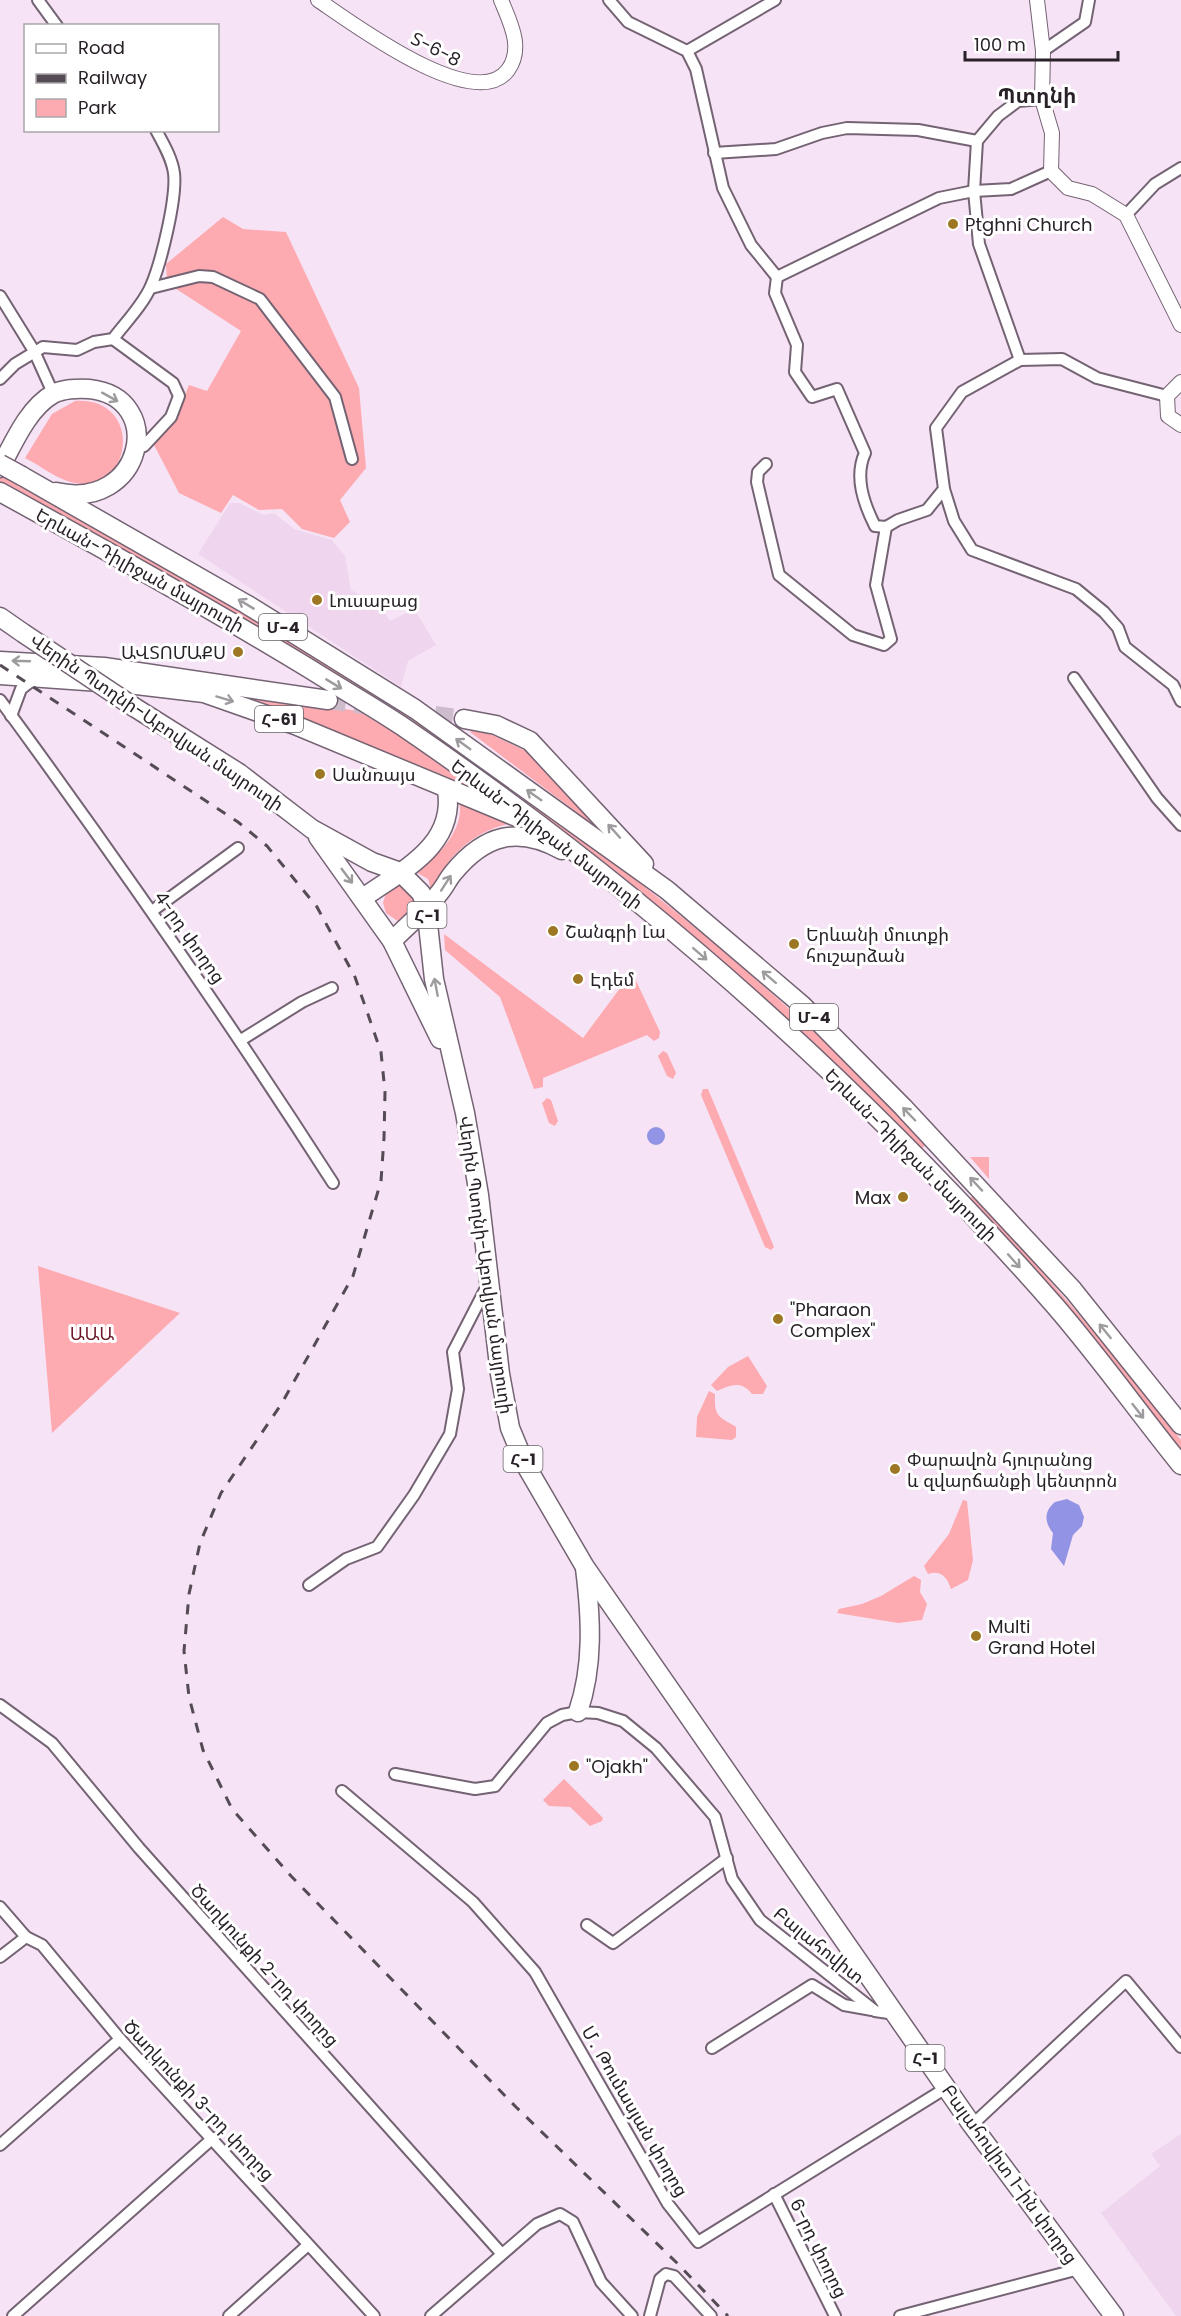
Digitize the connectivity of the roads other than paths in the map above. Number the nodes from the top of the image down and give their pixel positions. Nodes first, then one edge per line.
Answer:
1 (38, 0) edge
2 (318, 0) edge
3 (501, 0) edge
4 (609, 0) edge
5 (775, 0) edge
6 (1037, 0) edge
7 (1089, 0) edge
8 (56, 24) edge
9 (687, 51) junction
10 (1043, 51) junction
11 (1042, 99) junction
12 (157, 132) edge
13 (977, 141) junction
14 (714, 153) junction
15 (1181, 168) edge
16 (1051, 171) junction
17 (974, 191) junction
18 (1126, 215) junction
19 (777, 277) junction
20 (151, 288) junction
21 (0, 296) edge
22 (1181, 325) edge
23 (112, 339) junction
24 (34, 351) junction
25 (1020, 360) junction
26 (0, 379) edge
27 (1181, 382) edge
28 (53, 393) junction
29 (1167, 396) junction
30 (1181, 425) edge
31 (137, 442) junction
32 (352, 459) dead end
33 (766, 464) dead end
34 (0, 466) edge
35 (46, 489) junction
36 (944, 489) junction
37 (0, 492) edge
38 (886, 528) junction
39 (0, 617) edge
40 (0, 661) edge
41 (0, 675) edge
42 (36, 678) junction
43 (1074, 678) dead end
44 (0, 700) edge
45 (328, 700) tunnel mouth
46 (1181, 701) edge
47 (11, 716) junction
48 (464, 719) tunnel mouth
49 (447, 790) junction
50 (1181, 825) edge
51 (542, 827) junction
52 (312, 829) junction
53 (238, 848) dead end
54 (584, 862) junction
55 (400, 872) junction
56 (668, 890) junction
57 (363, 898) junction
58 (426, 906) junction
59 (152, 911) junction
60 (392, 941) junction
61 (332, 988) dead end
62 (241, 1040) junction
63 (452, 1065) junction
64 (333, 1183) dead end
65 (489, 1283) junction
66 (1181, 1425) edge
67 (1181, 1465) edge
68 (585, 1567) junction
69 (309, 1585) dead end
70 (0, 1705) edge
71 (578, 1712) junction
72 (395, 1773) dead end
73 (342, 1791) dead end
74 (744, 1794) joint
75 (727, 1858) junction
76 (0, 1907) edge
77 (587, 1925) dead end
78 (26, 1937) junction
79 (0, 1957) edge
80 (875, 2011) junction
81 (895, 2014) junction
82 (120, 2039) junction
83 (1181, 2047) edge
84 (712, 2048) dead end
85 (946, 2088) junction
86 (972, 2126) junction
87 (213, 2138) junction
88 (0, 2145) edge
89 (774, 2194) junction
90 (308, 2245) junction
91 (501, 2253) junction
92 (1079, 2269) junction
93 (13, 2316) edge
94 (229, 2316) edge
95 (374, 2316) edge
96 (431, 2316) edge
97 (632, 2316) edge
98 (650, 2316) edge
99 (711, 2316) edge
100 (835, 2316) edge
101 (900, 2316) edge
102 (1114, 2316) edge

1 - 8 street
2 - 3 street, Տ-6-8 / Տ-6-8
4 - 9 street
5 - 9 street
6 - 10 street
7 - 10 street
9 - 14 street
10 - 11 street
11 - 13 street
11 - 16 street
12 - 20 street
13 - 14 street
13 - 17 street
14 - 19 street
15 - 18 street
16 - 17 street
16 - 18 street
17 - 19 street
17 - 25 street
18 - 22 street
19 - 38 street
20 - 23 street
20 - 32 street
21 - 24 street
23 - 24 street
23 - 31 street
24 - 26 street
24 - 28 street
25 - 29 street
25 - 36 street
27 - 29 street
28 -> 31 main road
28 - 34 main road
29 - 30 street
31 - 35 main road
33 - 38 street
34 - 35 main road, Երևան-Դիլիջան մայրուղի / Մ-4, bridge
56 -> 35 main road, Երևան-Դիլիջան մայրուղի / Մ-4
36 - 38 street
36 - 46 street
37 -> 51 main road, Երևան-Դիլիջան մայրուղի / Մ-4
39 - 52 main road, Վերին Պտղնի-Աբովյան մայրուղի / Հ-1, bridge
45 -> 40 main road, Հ-61
41 - 42 main road, Հ-61
42 - 47 street
42 -> 49 main road, Հ-61
43 - 50 street
44 - 47 street, 4-րդ փողոց
47 - 59 street, 4-րդ փողոց
56 -> 48 main road
49 - 51 main road, Հ-61
49 - 55 main road
51 - 54 main road, Երևան-Դիլիջան մայրուղի / Մ-4
52 - 55 main road, Վերին Պտղնի-Աբովյան մայրուղի / Հ-1
52 -> 57 main road, Վերին Պտղնի-Աբովյան մայրուղի / Հ-1
53 - 59 street
58 -> 54 main road
54 -> 67 main road, Երևան-Դիլիջան մայրուղի / Մ-4
55 - 57 main road
55 - 58 main road, Վերին Պտղնի-Աբովյան մայրուղի / Հ-1
66 -> 56 main road, Երևան-Դիլիջան մայրուղի / Մ-4
57 - 60 main road, Վերին Պտղնի-Աբովյան մայրուղի / Հ-1
58 - 60 main road
63 -> 58 main road, Վերին Պտղնի-Աբովյան մայրուղի / Հ-1
59 - 62 street, 4-րդ փողոց
60 - 63 main road, Վերին Պտղնի-Աբովյան մայրուղի / Հ-1
61 - 62 street
62 - 64 street, 4-րդ փողոց
63 - 65 main road, Վերին Պտղնի-Աբովյան մայրուղի / Հ-1
65 - 68 main road, Վերին Պտղնի-Աբովյան մայրուղի / Հ-1
65 - 69 street
68 - 71 main road
68 - 74 main road, Վերին Պտղնի-Աբովյան մայրուղի / Հ-1
70 - 91 street, Ծաղկունքի 2-րդ փողոց
71 - 72 street, Բալահովիտ
71 - 75 street, Բալահովիտ
73 - 89 street, Մ․ Թումասյան փողոց
74 - 81 main road, Բալահովիտ 1-ին փողոց / Հ-1
75 - 77 street
75 - 80 street, Բալահովիտ
76 - 78 street, Ծաղկունքի 3-րդ փողոց
78 - 79 street
78 - 82 street, Ծաղկունքի 3-րդ փողոց
80 - 81 street, Բալահովիտ
80 - 84 street
81 - 85 main road, Բալահովիտ 1-ին փողոց / Հ-1
82 - 87 street, Ծաղկունքի 3-րդ փողոց
82 - 88 street
83 - 86 street
85 - 86 main road, Բալահովիտ 1-ին փողոց / Հ-1
85 - 89 street, Մ․ Թումասյան փողոց
86 - 92 main road, Բալահովիտ 1-ին փողոց / Հ-1
87 - 90 street, Ծաղկունքի 3-րդ փողոց
87 - 93 street
89 - 100 street, 6-րդ փողոց
90 - 94 street
90 - 95 street, Ծաղկունքի 3-րդ փողոց
91 - 96 street
91 - 97 street
92 - 101 street
92 - 102 main road, Բալահովիտ 1-ին փողոց / Հ-1
98 - 99 street

